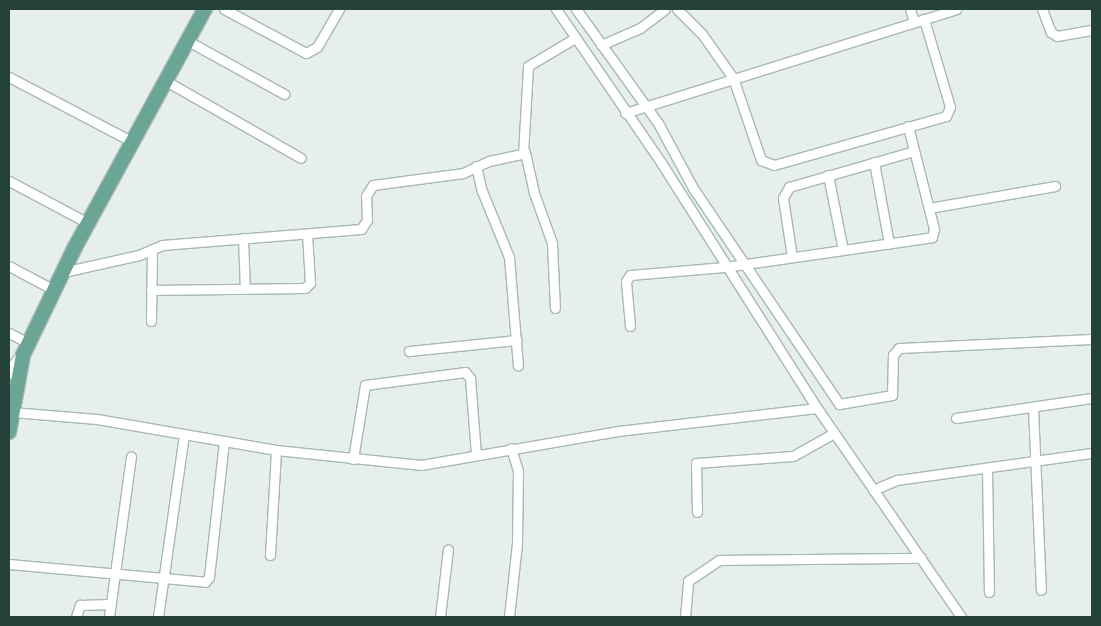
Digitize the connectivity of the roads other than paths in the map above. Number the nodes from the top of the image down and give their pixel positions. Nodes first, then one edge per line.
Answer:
1 (205, 9) edge
2 (224, 9) edge
3 (339, 9) edge
4 (556, 9) edge
5 (576, 9) edge
6 (665, 9) edge
7 (677, 9) edge
8 (910, 9) edge
9 (956, 9) edge
10 (1042, 9) edge
11 (934, 12) edge
12 (924, 19) junction
13 (914, 22) junction
14 (1092, 30) edge
15 (575, 38) junction
16 (188, 40) junction
17 (601, 45) junction
18 (9, 78) edge
19 (733, 78) junction
20 (166, 81) junction
21 (284, 94) dead end
22 (635, 108) junction
23 (908, 126) junction
24 (133, 142) junction
25 (914, 151) junction
26 (525, 152) junction
27 (301, 158) dead end
28 (874, 162) junction
29 (476, 166) junction
30 (828, 175) junction
31 (9, 181) edge
32 (1055, 186) dead end
33 (929, 208) junction
34 (88, 223) junction
35 (307, 234) junction
36 (243, 238) junction
37 (889, 244) junction
38 (152, 249) junction
39 (843, 250) junction
40 (792, 257) junction
41 (736, 265) junction
42 (9, 266) edge
43 (63, 272) junction
44 (245, 289) junction
45 (54, 290) junction
46 (151, 290) junction
47 (555, 308) dead end
48 (151, 321) dead end
49 (630, 326) dead end
50 (9, 333) edge
51 (1092, 339) edge
52 (516, 340) junction
53 (26, 349) junction
54 (409, 351) dead end
55 (518, 366) dead end
56 (9, 373) edge
57 (1092, 398) edge
58 (817, 408) junction
59 (1033, 408) junction
60 (12, 412) junction
61 (956, 418) dead end
62 (9, 432) edge
63 (834, 433) junction
64 (184, 435) junction
65 (224, 441) junction
66 (511, 448) junction
67 (276, 450) junction
68 (1092, 453) edge
69 (476, 455) junction
70 (132, 458) dead end
71 (353, 459) junction
72 (1038, 461) junction
73 (987, 468) junction
74 (879, 486) junction
75 (697, 512) dead end
76 (448, 549) dead end
77 (270, 555) dead end
78 (921, 558) junction
79 (9, 564) edge
80 (114, 571) junction
81 (163, 577) junction
82 (1040, 590) dead end
83 (989, 592) dead end
84 (110, 604) junction
85 (76, 617) edge
86 (109, 617) edge
87 (158, 617) edge
88 (440, 617) edge
89 (508, 617) edge
90 (685, 617) edge
91 (961, 617) edge

1 - 16 main road
2 - 3 street
4 - 15 street
5 - 17 street
6 - 17 street
7 - 19 street
8 - 13 street
9 - 11 street
10 - 14 street
11 - 12 street
12 - 13 street
12 - 23 street
13 - 19 street
15 - 22 street
15 - 26 street
16 - 20 main road
16 - 21 street
17 - 22 street
18 - 24 street
19 - 22 street
19 - 23 street
20 - 24 main road
20 - 27 street
22 - 41 street
22 - 41 street
23 - 25 street
24 - 34 main road
25 - 28 street
25 - 33 street
26 - 29 street
26 - 47 street
28 - 30 street
28 - 37 street
29 - 35 street
29 - 52 street
30 - 39 street
30 - 40 street
31 - 34 street
32 - 33 street
33 - 37 street
34 - 43 main road
35 - 36 street
35 - 44 street
36 - 38 street
36 - 44 street
37 - 39 street
38 - 43 street
38 - 46 street
39 - 40 street
40 - 41 street
41 - 49 street
41 - 51 street
41 - 58 street
42 - 45 street
43 - 45 main road
44 - 46 street
45 - 53 main road
46 - 48 street
50 - 53 street
52 - 54 street
52 - 55 street
53 - 56 street
53 - 60 main road
57 - 59 street
58 - 63 street
58 - 66 street
59 - 61 street
59 - 72 street
60 - 62 main road
60 - 64 street
63 - 74 street
63 - 75 street
64 - 65 street
64 - 81 street
65 - 67 street
65 - 81 street
66 - 69 street
66 - 89 street
67 - 71 street
67 - 77 street
68 - 72 street
69 - 71 street
69 - 71 street
70 - 80 street
72 - 73 street
72 - 82 street
73 - 74 street
73 - 83 street
74 - 78 street
76 - 88 street
78 - 90 street
78 - 91 street
79 - 80 street
80 - 81 street
80 - 84 street
81 - 87 street
84 - 85 street
84 - 86 street

